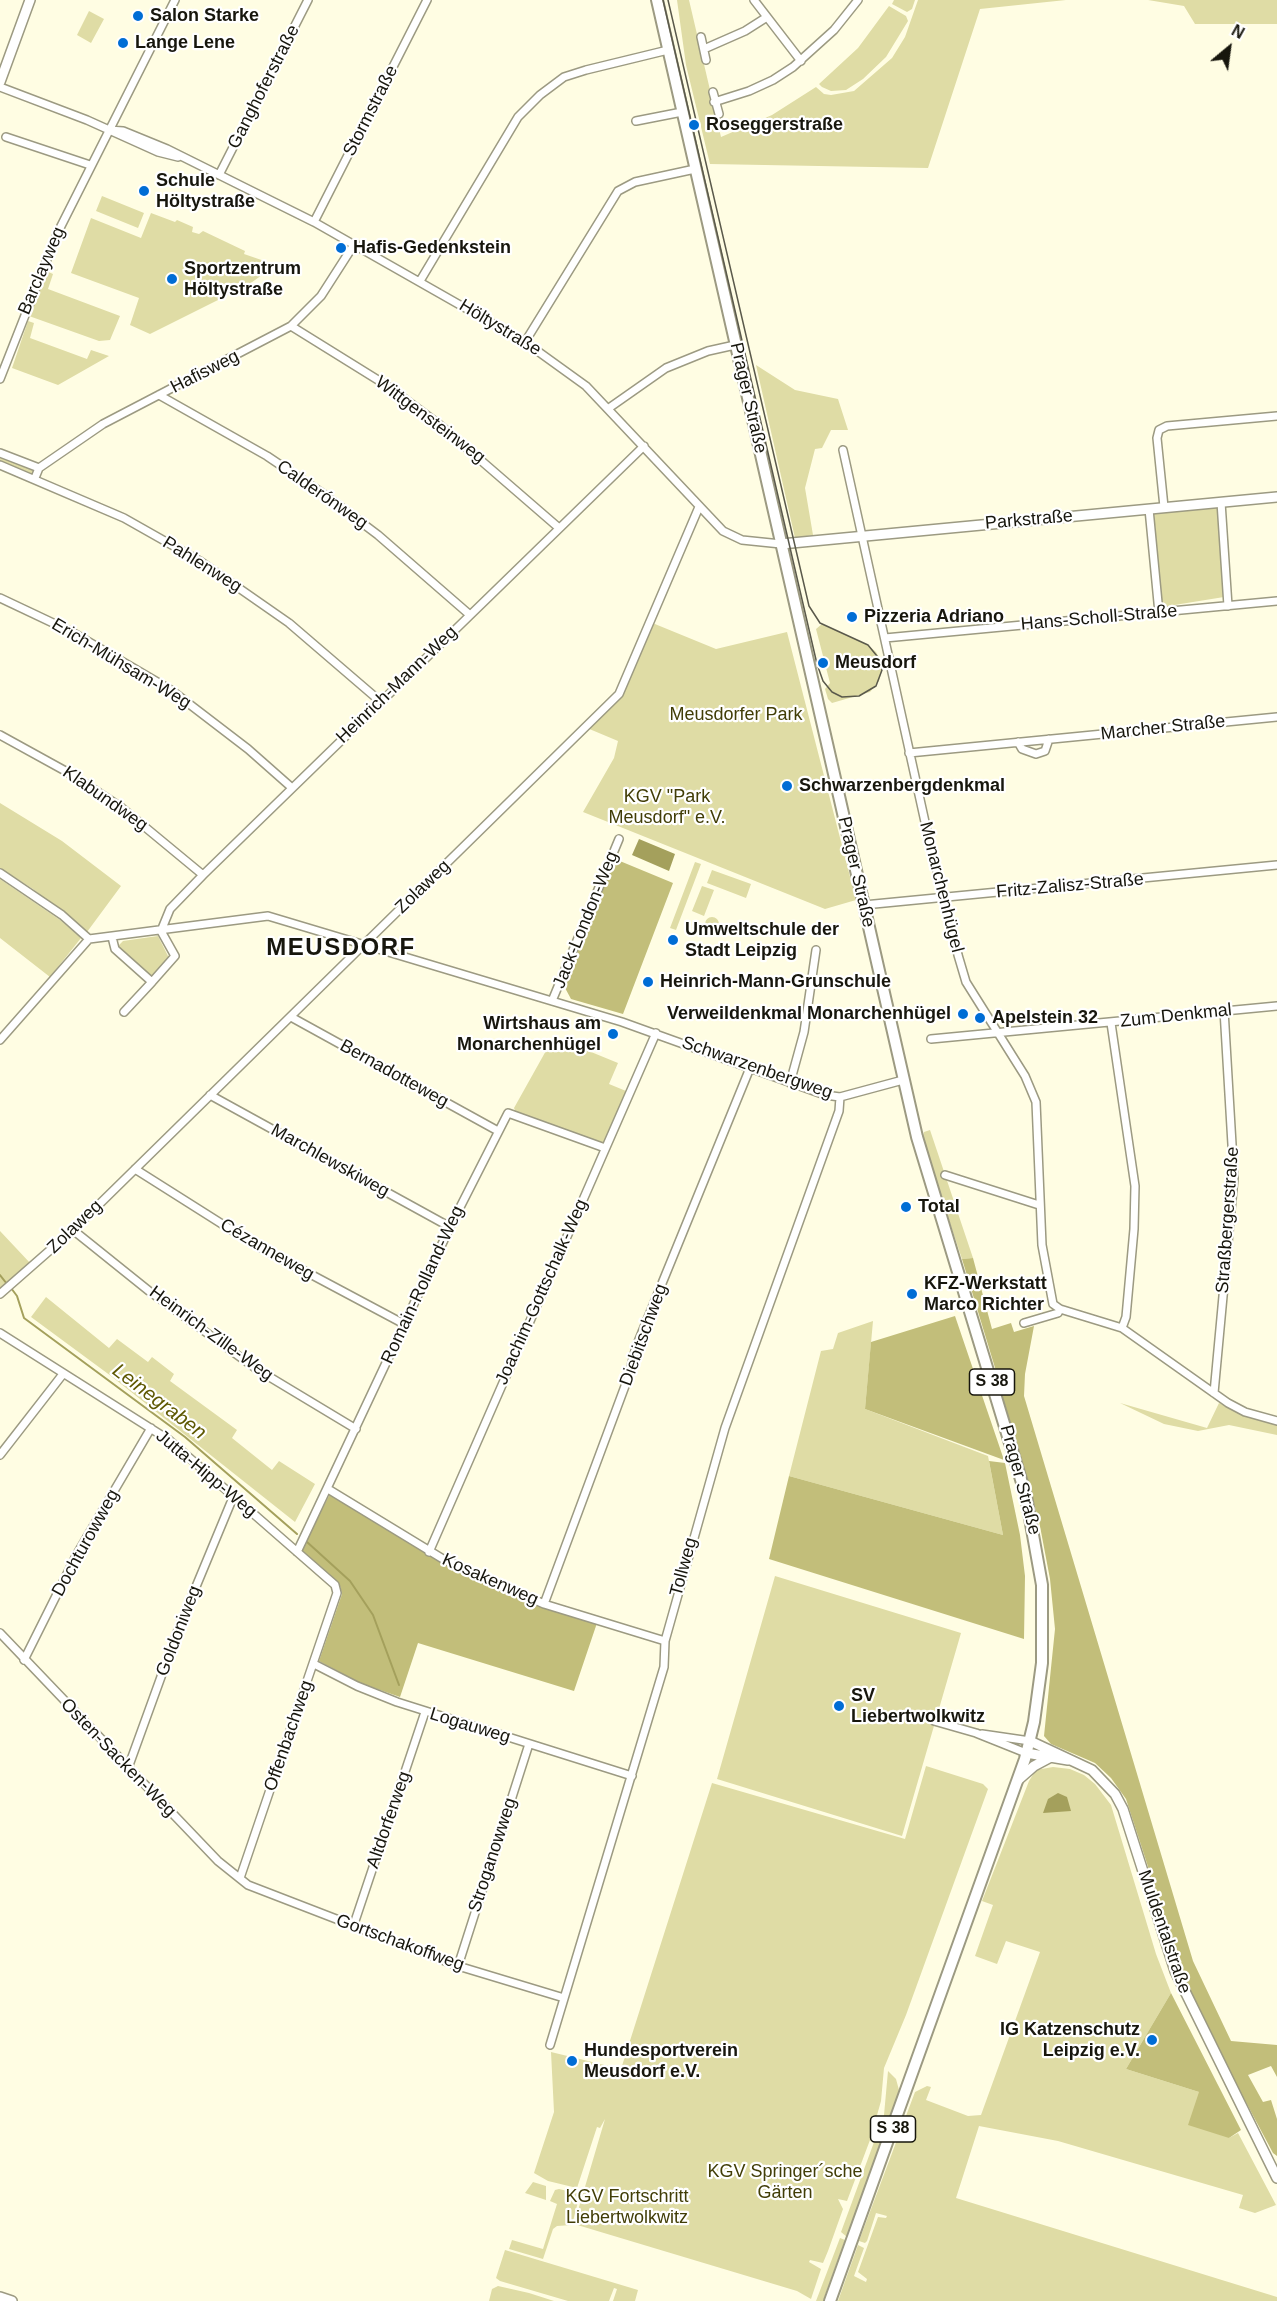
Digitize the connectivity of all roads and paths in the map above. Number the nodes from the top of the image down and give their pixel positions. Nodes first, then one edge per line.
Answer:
1 (30, 0) edge
2 (175, 0) edge
3 (308, 0) edge
4 (427, 0) edge
5 (657, 0) edge
6 (754, 0) edge
7 (858, 0) edge
8 (767, 17) junction
9 (701, 37) dead end
10 (704, 49) junction
11 (668, 50) junction
12 (706, 60) dead end
13 (801, 61) junction
14 (0, 82) edge
15 (0, 87) edge
16 (713, 92) dead end
17 (715, 102) junction
18 (682, 112) junction
19 (719, 114) dead end
20 (636, 121) dead end
21 (109, 130) junction
22 (6, 137) dead end
23 (90, 165) junction
24 (695, 169) junction
25 (219, 175) junction
26 (314, 222) junction
27 (355, 243) junction
28 (420, 281) junction
29 (291, 326) junction
30 (525, 342) junction
31 (735, 345) junction
32 (0, 379) edge
33 (159, 395) junction
34 (609, 408) junction
35 (1277, 416) edge
36 (644, 446) junction
37 (843, 450) dead end
38 (0, 453) edge
39 (0, 465) edge
40 (39, 468) junction
41 (35, 478) junction
42 (1277, 497) edge
43 (1221, 502) junction
44 (699, 507) junction
45 (1164, 507) junction
46 (1149, 509) junction
47 (559, 528) junction
48 (862, 537) junction
49 (781, 544) junction
50 (0, 598) edge
51 (1277, 601) edge
52 (1228, 606) junction
53 (1159, 613) junction
54 (470, 615) junction
55 (885, 639) junction
56 (381, 702) junction
57 (1277, 717) edge
58 (0, 735) edge
59 (1049, 739) junction
60 (1018, 742) junction
61 (909, 753) junction
62 (291, 787) junction
63 (619, 839) dead end
64 (1277, 866) edge
65 (0, 873) edge
66 (203, 875) junction
67 (942, 898) junction
68 (864, 905) junction
69 (160, 931) junction
70 (112, 937) junction
71 (89, 939) junction
72 (366, 944) junction
73 (816, 950) dead end
74 (152, 982) junction
75 (552, 1000) junction
76 (1277, 1006) edge
77 (1224, 1010) junction
78 (124, 1012) dead end
79 (291, 1017) junction
80 (1111, 1023) junction
81 (656, 1033) junction
82 (998, 1034) junction
83 (931, 1039) dead end
84 (0, 1040) edge
85 (750, 1068) junction
86 (903, 1080) junction
87 (790, 1083) junction
88 (210, 1095) junction
89 (840, 1097) junction
90 (498, 1131) junction
91 (605, 1148) junction
92 (135, 1169) junction
93 (945, 1175) dead end
94 (1040, 1205) junction
95 (450, 1227) junction
96 (73, 1230) junction
97 (0, 1294) edge
98 (1060, 1308) junction
99 (1024, 1323) dead end
100 (404, 1324) junction
101 (1122, 1328) junction
102 (0, 1332) edge
103 (63, 1374) junction
104 (1002, 1374) dead end
105 (990, 1377) junction
106 (1214, 1393) junction
107 (1277, 1421) edge
108 (151, 1428) junction
109 (356, 1429) junction
110 (0, 1455) edge
111 (328, 1489) junction
112 (234, 1495) junction
113 (297, 1552) junction
114 (429, 1552) junction
115 (338, 1593) joint
116 (544, 1604) junction
117 (0, 1633) edge
118 (665, 1641) junction
119 (24, 1660) junction
120 (314, 1664) junction
121 (425, 1712) junction
122 (934, 1721) dead end
123 (976, 1733) junction
124 (1030, 1741) junction
125 (529, 1744) junction
126 (1026, 1753) junction
127 (1049, 1758) junction
128 (1076, 1761) junction
129 (128, 1768) junction
130 (632, 1776) junction
131 (1018, 1780) junction
132 (240, 1878) junction
133 (353, 1927) junction
134 (458, 1966) junction
135 (564, 1998) junction
136 (550, 2045) dead end
137 (1276, 2176) edge
138 (0, 2297) edge
139 (12, 2301) edge
140 (830, 2301) edge

1 - 14 main road
2 - 21 street, Barclayweg
3 - 25 street, Ganghoferstraße
4 - 26 street, Stormstraße
5 - 11 main road, Prager Straße
6 - 8 street
7 - 13 street
8 - 10 street
8 - 13 street
9 - 10 street
10 - 12 street
11 - 18 main road, Prager Straße
11 - 28 street
13 - 17 street
15 - 21 street, Höltystraße
16 - 17 street
17 - 19 street
18 - 20 street
18 - 24 main road, Prager Straße
21 - 23 street, Barclayweg
21 - 25 street, Höltystraße
22 - 23 street
23 - 32 street, Barclayweg
24 - 30 street
24 - 31 main road, Prager Straße
25 - 26 street, Höltystraße
26 - 27 street, Höltystraße
27 - 28 street, Höltystraße
27 - 29 street, Hafisweg
28 - 30 street, Höltystraße
29 - 33 street, Hafisweg
29 - 47 street, Wittgensteinweg
30 - 34 street, Höltystraße
31 - 34 street
31 - 49 main road, Prager Straße
33 - 40 street, Hafisweg
33 - 54 street, Calderónweg
34 - 36 street, Höltystraße
35 - 45 street
36 - 44 street, Höltystraße
36 - 47 street, Heinrich-Mann-Weg
37 - 48 street, Monarchenhügel
38 - 40 street
39 - 41 street, Pahlenweg
40 - 41 street
41 - 56 street, Pahlenweg
42 - 43 main road, Parkstraße
43 - 45 main road, Parkstraße
43 - 52 street
44 - 49 street, Höltystraße
44 - 72 street, Zolaweg
45 - 46 main road, Parkstraße
46 - 48 main road, Parkstraße
46 - 53 street
47 - 54 street, Heinrich-Mann-Weg
48 - 49 main road, Parkstraße
48 - 55 street, Monarchenhügel
49 - 68 main road, Prager Straße
50 - 62 street, Erich-Mühsam-Weg
51 - 52 street, Hans-Scholl-Straße
52 - 53 street, Hans-Scholl-Straße
53 - 55 street, Hans-Scholl-Straße
54 - 56 street, Heinrich-Mann-Weg
55 - 61 street, Monarchenhügel
56 - 62 street, Heinrich-Mann-Weg
57 - 59 street, Marcher Straße
58 - 66 street, Klabundweg
59 - 60 street, Marcher Straße
59 - 60 street, Marcher Straße
60 - 61 street, Marcher Straße
61 - 67 street, Monarchenhügel
62 - 66 street, Heinrich-Mann-Weg
63 - 75 street, Jack-London-Weg
64 - 67 street, Fritz-Zalisz-Straße
65 - 71 street
66 - 69 street, Heinrich-Mann-Weg
67 - 68 street, Fritz-Zalisz-Straße
67 - 82 street, Monarchenhügel
68 - 86 main road, Prager Straße
69 - 70 street, Schwarzenbergweg
69 - 72 street, Schwarzenbergweg
69 - 74 street
70 - 71 street, Schwarzenbergweg
70 - 74 street
71 - 84 street
72 - 75 street, Schwarzenbergweg
72 - 79 street, Zolaweg
73 - 87 street
74 - 78 street
75 - 81 street, Schwarzenbergweg
76 - 77 street, Zum Denkmal
77 - 80 street, Zum Denkmal
77 - 106 street, Straßbergerstraße
79 - 88 street, Zolaweg
79 - 90 street, Bernadotteweg
80 - 82 street, Zum Denkmal
80 - 101 street
81 - 85 street, Schwarzenbergweg
81 - 91 street, Joachim-Gottschalk-Weg
82 - 83 street, Zum Denkmal
82 - 94 street, Monarchenhügel
85 - 87 street, Schwarzenbergweg
85 - 116 street, Diebitschweg
86 - 89 street, Schwarzenbergweg
86 - 105 main road, Prager Straße / S 38
87 - 89 street, Schwarzenbergweg
88 - 92 street, Zolaweg
88 - 95 street, Marchlewskiweg
89 - 118 street, Tollweg
90 - 91 street, Romain-Rolland-Weg
90 - 95 street, Romain-Rolland-Weg
91 - 114 street, Joachim-Gottschalk-Weg
92 - 96 street, Zolaweg
92 - 100 street, Cézanneweg
93 - 94 street
94 - 98 street, Monarchenhügel
95 - 100 street, Romain-Rolland-Weg
96 - 97 street, Zolaweg
96 - 109 street, Heinrich-Zille-Weg
98 - 99 street
98 - 101 street
100 - 109 street, Romain-Rolland-Weg
101 - 106 street
102 - 103 street, Jutta-Hipp-Weg
103 - 108 street, Jutta-Hipp-Weg
103 - 110 street
104 - 105 street
105 - 124 main road, Prager Straße / S 38
106 - 107 street
108 - 112 street, Jutta-Hipp-Weg
108 - 119 street, Dochturowweg
109 - 111 street, Romain-Rolland-Weg
111 - 113 street, Romain-Rolland-Weg
111 - 114 street, Kosakenweg
112 - 113 street, Jutta-Hipp-Weg
112 - 129 street, Goldoniweg
113 - 115 street, Jutta-Hipp-Weg
114 - 116 street, Kosakenweg
115 - 120 street, Offenbachweg
116 - 118 street, Kosakenweg
117 - 119 street, Osten-Sacken-Weg
118 - 130 street, Tollweg
119 - 129 street, Osten-Sacken-Weg
120 - 121 street, Logauweg
120 - 132 street, Offenbachweg
121 - 125 street, Logauweg
121 - 133 street, Altdorferweg
122 - 123 street, Muldentalstraße
123 - 124 street, Muldentalstraße
123 - 126 street, Muldentalstraße
124 - 126 main road, S 38
124 - 128 main road, Muldentalstraße
125 - 130 street, Logauweg
125 - 134 street, Stroganowweg
126 - 127 main road, Muldentalstraße
126 - 131 main road, S 38
127 - 128 main road, Muldentalstraße
127 - 131 main road
128 - 137 main road, Muldentalstraße
129 - 132 street, Osten-Sacken-Weg
130 - 135 street, Tollweg
131 - 140 main road, S 38
132 - 133 street, Gortschakoffweg
133 - 134 street, Gortschakoffweg
134 - 135 street, Gortschakoffweg
135 - 136 street, Tollweg
138 - 139 main road

